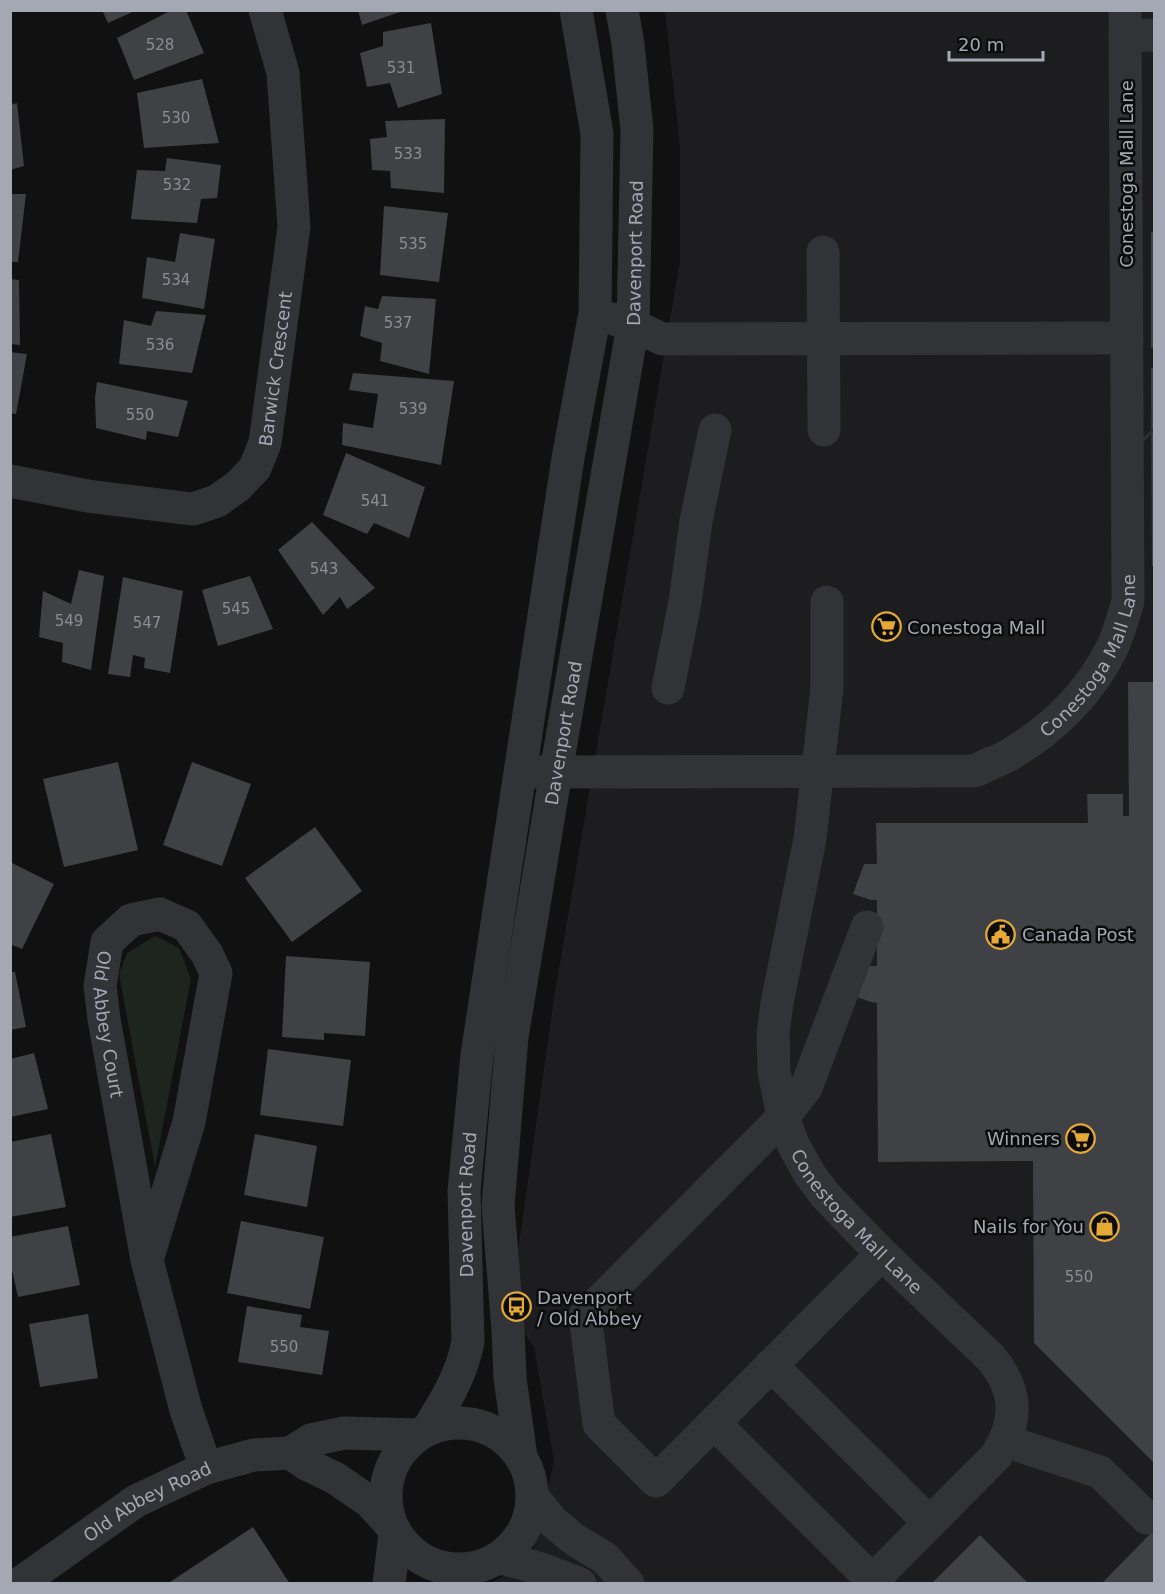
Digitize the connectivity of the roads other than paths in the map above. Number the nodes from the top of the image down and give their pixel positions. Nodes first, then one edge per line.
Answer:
1 (265, 10) edge
2 (576, 10) edge
3 (622, 10) edge
4 (1135, 27) edge
5 (823, 252) dead end
6 (595, 313) junction
7 (633, 325) junction
8 (1127, 338) junction
9 (824, 339) junction
10 (715, 430) dead end
11 (824, 430) dead end
12 (10, 481) edge
13 (1141, 598) edge
14 (827, 602) dead end
15 (668, 688) dead end
16 (818, 771) junction
17 (519, 772) junction
18 (556, 772) junction
19 (867, 927) dead end
20 (783, 1117) junction
21 (882, 1254) junction
22 (147, 1260) junction
23 (771, 1365) junction
24 (714, 1423) junction
25 (423, 1432) junction
26 (1005, 1441) junction
27 (290, 1453) junction
28 (521, 1457) junction
29 (206, 1468) junction
30 (532, 1496) junction
31 (1147, 1518) dead end
32 (929, 1522) junction
33 (394, 1529) junction
34 (485, 1569) edge
35 (870, 1582) edge
36 (19, 1584) edge
37 (389, 1584) edge
38 (580, 1584) edge
39 (628, 1584) edge

1 - 12 street, Barwick Crescent
2 - 6 street, Davenport Road
3 - 7 street, Davenport Road
4 - 8 street, Conestoga Mall Lane
5 - 9 street
6 - 7 street
6 - 17 street, Davenport Road
7 - 9 street
7 - 18 street, Davenport Road
8 - 9 street
8 - 13 street, Conestoga Mall Lane
9 - 11 street
10 - 15 street
13 - 16 street, Conestoga Mall Lane
14 - 16 street
16 - 18 street, Conestoga Mall Lane
16 - 20 street, Conestoga Mall Lane
17 - 18 street, Conestoga Mall Lane
17 - 25 street, Davenport Road
18 - 28 street, Davenport Road
19 - 20 street
20 - 21 street, Conestoga Mall Lane
20 - 24 street
21 - 23 street
21 - 26 street, Conestoga Mall Lane
22 - 22 street, Old Abbey Court
22 - 29 street, Old Abbey Court
23 - 24 street
23 - 32 street
24 - 35 street
25 - 27 street, Old Abbey Road
25 - 28 street
25 - 33 street
26 - 31 street
26 - 32 street, Conestoga Mall Lane
27 - 29 street, Old Abbey Road
27 - 33 street
28 - 30 street
29 - 36 street, Old Abbey Road
30 - 34 street
30 - 39 street
32 - 35 street, Conestoga Mall Lane
33 - 34 street
33 - 37 street
34 - 38 street

